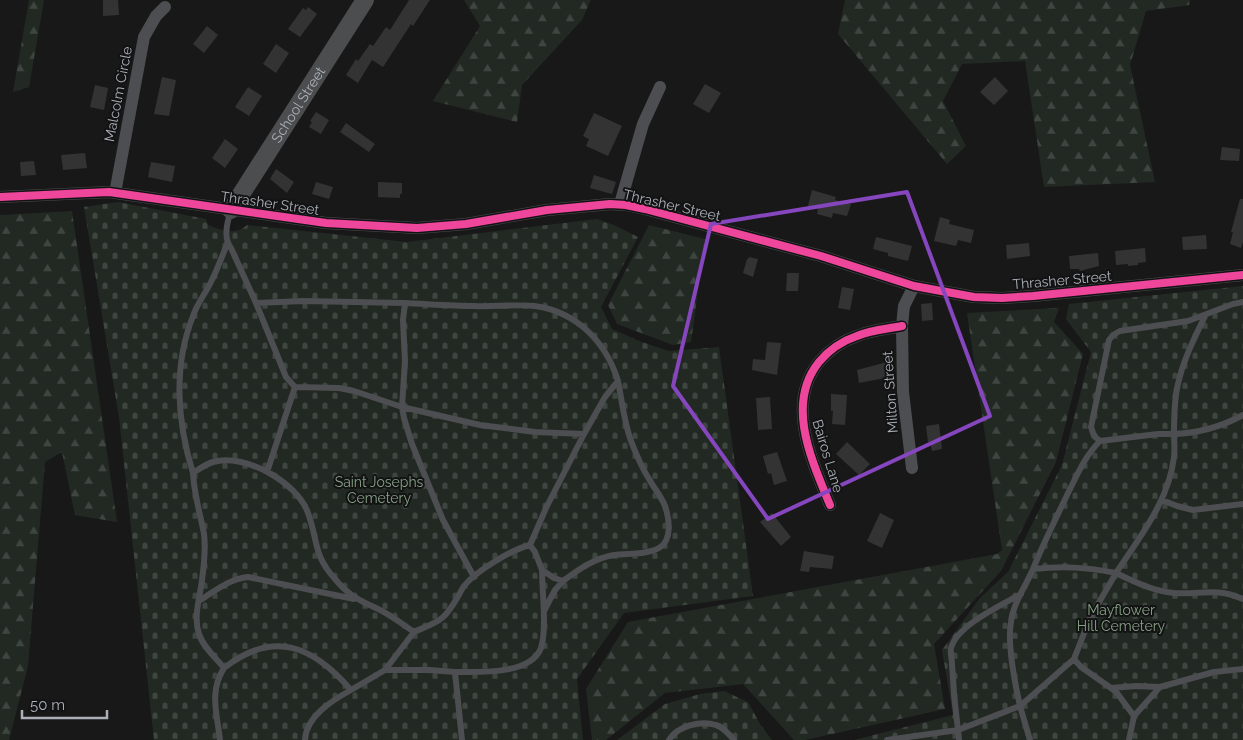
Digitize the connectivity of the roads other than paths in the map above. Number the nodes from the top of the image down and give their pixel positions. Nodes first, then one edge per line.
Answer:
1 (365, 0) edge
2 (165, 7) dead end
3 (660, 88) dead end
4 (115, 193) junction
5 (0, 197) edge
6 (620, 204) junction
7 (231, 210) junction
8 (227, 244) junction
9 (1243, 275) edge
10 (914, 286) junction
11 (1243, 302) edge
12 (256, 303) junction
13 (405, 303) junction
14 (1205, 316) junction
15 (902, 326) junction
16 (618, 381) junction
17 (295, 387) junction
18 (402, 406) junction
19 (1243, 415) edge
20 (584, 434) junction
21 (1174, 434) junction
22 (1100, 441) junction
23 (912, 468) dead end
24 (267, 472) junction
25 (193, 473) junction
26 (1162, 500) junction
27 (1243, 504) edge
28 (830, 505) dead end
29 (530, 545) junction
30 (1033, 569) junction
31 (542, 570) junction
32 (1116, 573) junction
33 (474, 577) junction
34 (563, 581) junction
35 (1021, 594) junction
36 (355, 599) junction
37 (1243, 599) edge
38 (199, 601) junction
39 (543, 612) junction
40 (414, 632) junction
41 (1074, 660) junction
42 (224, 668) junction
43 (1243, 669) edge
44 (384, 670) junction
45 (456, 672) junction
46 (1160, 687) junction
47 (1110, 688) junction
48 (350, 690) junction
49 (1020, 706) junction
50 (1134, 716) junction
51 (958, 730) junction
52 (220, 740) edge
53 (305, 740) edge
54 (462, 740) edge
55 (669, 740) edge
56 (734, 740) edge
57 (887, 740) edge
58 (959, 740) edge
59 (1030, 740) edge
60 (1129, 740) edge

1 - 7 street, School Street
2 - 4 street, Malcolm Circle
3 - 6 street
4 - 5 street, Thrasher Street
4 - 7 street, Thrasher Street
6 - 7 street, Thrasher Street
6 - 10 street, Thrasher Street
7 - 8 lane
8 - 12 lane
8 - 25 lane
9 - 10 street, Thrasher Street
10 - 15 street, Milton Street
11 - 14 lane
12 - 13 lane
12 - 17 lane
13 - 16 lane
13 - 18 lane
14 - 21 lane
14 - 22 lane
15 - 23 street, Milton Street
15 - 28 street, Bairos Lane
16 - 20 lane
16 - 34 lane
17 - 18 lane
17 - 24 lane
18 - 20 lane
18 - 33 lane
19 - 21 lane
20 - 29 lane
21 - 22 lane
21 - 26 lane
22 - 30 lane
24 - 25 lane
24 - 36 lane
25 - 38 lane
26 - 27 lane
26 - 32 lane
29 - 31 lane
29 - 33 lane
30 - 32 lane
30 - 35 lane
31 - 34 lane
31 - 39 lane
32 - 37 lane
32 - 41 lane
33 - 40 lane
34 - 39 lane
35 - 49 lane
35 - 51 lane
36 - 38 lane
36 - 40 lane
38 - 42 lane
39 - 45 lane
40 - 44 lane
41 - 47 lane
41 - 49 lane
42 - 48 lane
42 - 52 lane
43 - 46 lane
44 - 45 lane
44 - 48 lane
45 - 54 lane
46 - 47 lane
46 - 50 lane
47 - 50 lane
48 - 53 lane
49 - 51 lane
49 - 59 lane
50 - 60 lane
51 - 57 lane
51 - 58 lane
55 - 56 lane

